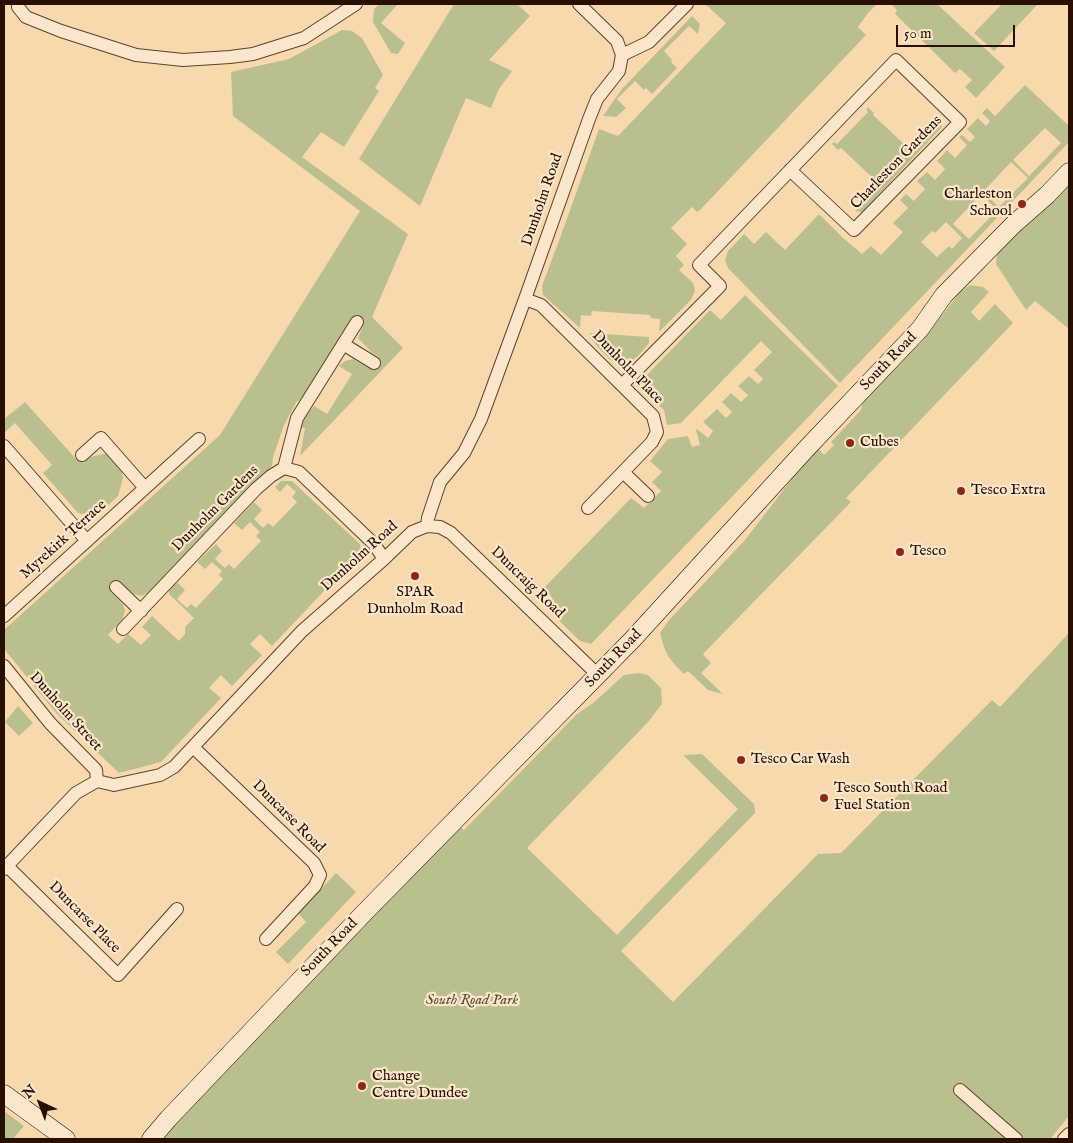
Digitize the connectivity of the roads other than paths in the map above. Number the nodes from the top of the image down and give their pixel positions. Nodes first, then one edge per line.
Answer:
1 (356, 4) edge
2 (579, 4) edge
3 (687, 4) edge
4 (18, 6) edge
5 (622, 55) junction
6 (790, 170) junction
7 (1069, 172) edge
8 (525, 299) junction
9 (357, 322) dead end
10 (343, 344) junction
11 (374, 363) dead end
12 (622, 384) junction
13 (199, 439) dead end
14 (4, 446) edge
15 (82, 455) dead end
16 (284, 468) junction
17 (623, 472) junction
18 (145, 488) junction
19 (648, 496) dead end
20 (588, 508) dead end
21 (426, 526) junction
22 (87, 541) junction
23 (384, 559) junction
24 (116, 587) dead end
25 (141, 611) junction
26 (4, 616) edge
27 (123, 629) dead end
28 (4, 666) edge
29 (598, 675) junction
30 (193, 748) junction
31 (97, 781) junction
32 (6, 867) edge
33 (177, 909) dead end
34 (266, 939) dead end
35 (960, 1090) dead end
36 (4, 1094) edge
37 (1069, 1134) edge
38 (66, 1139) edge
39 (151, 1139) edge
40 (1016, 1139) edge
41 (1064, 1139) edge

1 - 4 street
2 - 5 street
3 - 5 street
5 - 8 street, Dunholm Road
6 - 6 street, Charleston Gardens
6 - 12 street, Charleston Gardens
7 - 29 street, South Road
8 - 12 street, Dunholm Place
8 - 21 street, Dunholm Road
9 - 10 street
10 - 11 street
10 - 16 street
12 - 17 street, Dunholm Place
13 - 18 street, Myrekirk Terrace
14 - 22 street
15 - 18 street
16 - 23 street, Dunholm Gardens
16 - 25 street, Dunholm Gardens
17 - 19 street
17 - 20 street, Dunholm Place
18 - 22 street, Myrekirk Terrace
21 - 23 street, Dunholm Road
21 - 29 street, Duncraig Road
22 - 26 street, Myrekirk Terrace
23 - 30 street, Dunholm Road
24 - 25 street
25 - 27 street, Dunholm Gardens
28 - 31 street, Dunholm Street
29 - 39 street, South Road
30 - 31 street, Dunholm Road
30 - 34 street, Duncarse Road
31 - 32 street
32 - 33 street, Duncarse Place
35 - 40 street
36 - 38 street
37 - 41 street

